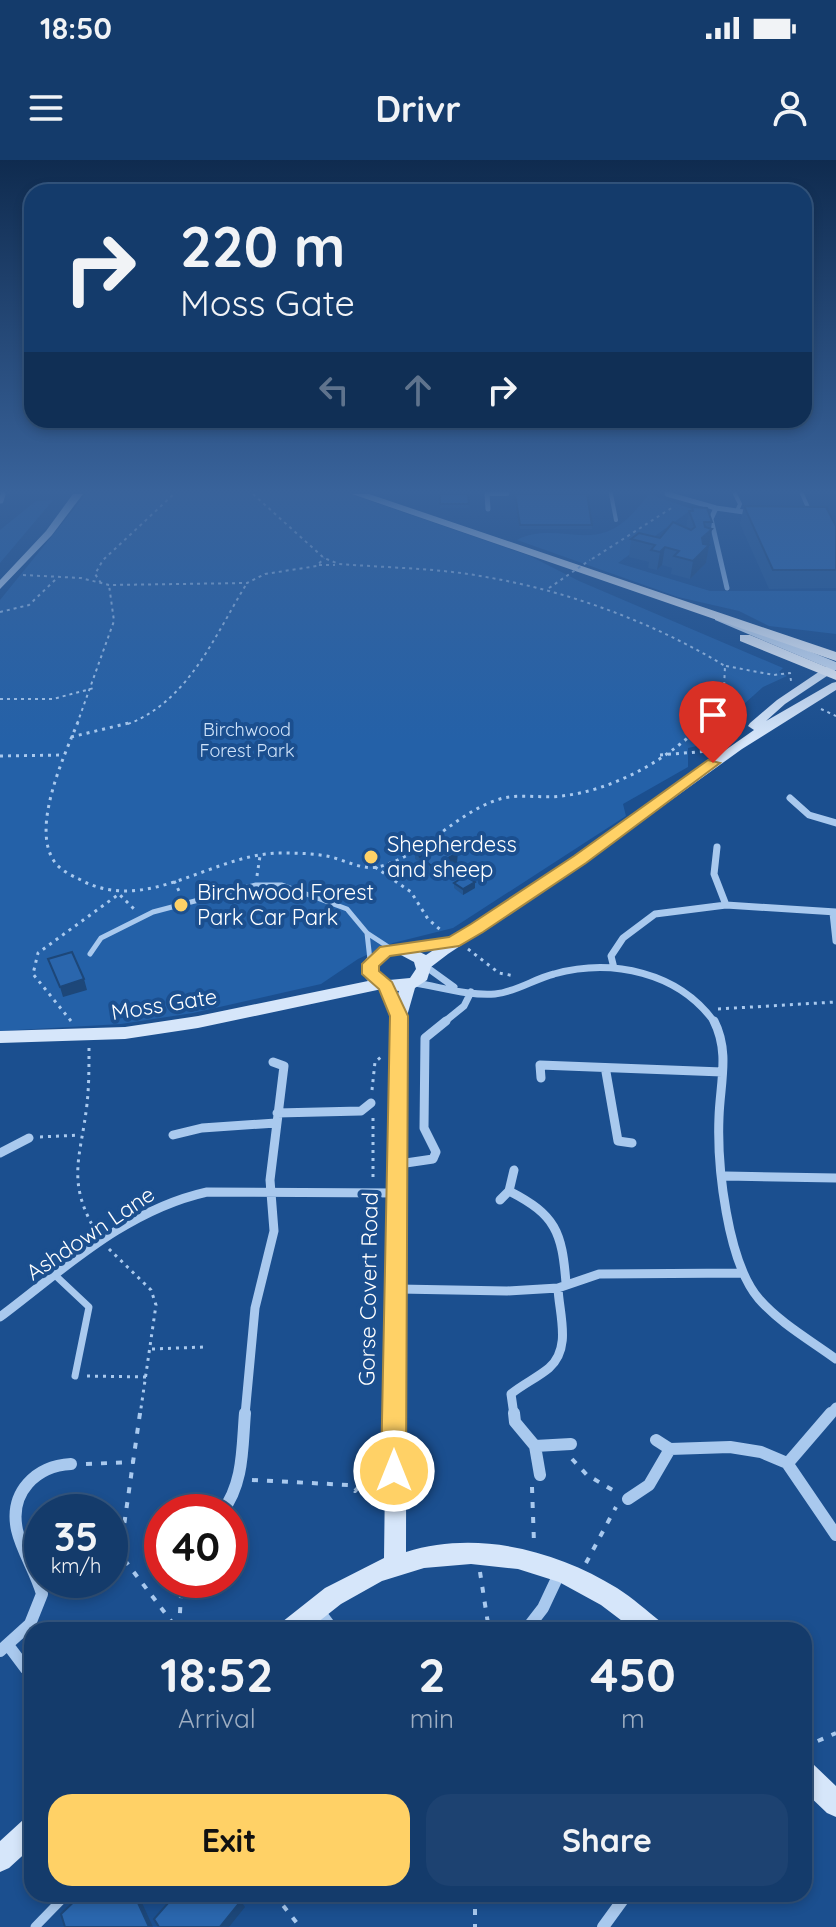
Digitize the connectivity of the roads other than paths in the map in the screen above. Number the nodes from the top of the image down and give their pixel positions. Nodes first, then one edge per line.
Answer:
1 (600, 576) edge
2 (724, 576) edge
3 (628, 586) junction
4 (727, 588) dead end
5 (834, 667) edge
6 (836, 685) edge
7 (746, 737) junction
8 (790, 798) dead end
9 (836, 823) edge
10 (717, 847) dead end
11 (726, 905) junction
12 (834, 912) edge
13 (367, 933) junction
14 (454, 941) junction
15 (836, 941) edge
16 (396, 950) junction
17 (90, 954) dead end
18 (370, 966) junction
19 (425, 966) junction
20 (614, 968) junction
21 (412, 984) junction
22 (383, 985) junction
23 (455, 987) junction
24 (332, 992) junction
25 (471, 992) junction
26 (399, 1016) junction
27 (0, 1037) edge
28 (273, 1062) dead end
29 (606, 1072) junction
30 (722, 1072) junction
31 (541, 1078) dead end
32 (371, 1103) road end
33 (276, 1118) junction
34 (173, 1135) dead end
35 (29, 1138) road end
36 (632, 1143) dead end
37 (0, 1153) edge
38 (398, 1164) junction
39 (514, 1170) dead end
40 (726, 1176) junction
41 (836, 1178) edge
42 (509, 1191) junction
43 (272, 1193) junction
44 (397, 1193) junction
45 (500, 1200) dead end
46 (743, 1273) junction
47 (56, 1276) junction
48 (562, 1286) junction
49 (395, 1289) junction
50 (0, 1317) edge
51 (836, 1359) edge
52 (75, 1376) road end
53 (836, 1407) edge
54 (656, 1440) dead end
55 (571, 1444) road end
56 (535, 1446) junction
57 (670, 1449) junction
58 (788, 1463) junction
59 (71, 1464) road end
60 (540, 1475) road end
61 (235, 1494) edge
62 (628, 1499) road end
63 (836, 1535) edge
64 (395, 1563) junction
65 (570, 1573) junction
66 (315, 1606) junction
67 (29, 1622) edge
68 (298, 1622) edge
69 (327, 1622) edge
70 (532, 1622) edge
71 (644, 1622) edge
72 (24, 1627) edge
73 (4, 1648) edge
74 (24, 1667) edge
75 (812, 1781) edge
76 (836, 1804) edge
77 (24, 1836) edge
78 (0, 1859) edge
79 (59, 1902) edge
80 (621, 1902) edge
81 (35, 1927) edge
82 (603, 1927) edge

1 - 3 main road
2 - 4 street
3 - 5 main road
3 - 5 main road
5 - 7 street, Moss Gate
6 - 7 street, Moss Gate
7 - 14 street, Moss Gate
8 - 9 street
10 - 11 street
11 - 12 street
11 - 20 street
12 - 15 street
13 - 16 lane
13 - 17 lane
13 - 18 lane
14 - 16 street, Moss Gate
14 - 19 street, Moss Gate
16 - 18 street, Moss Gate
16 - 19 street
18 - 22 street
18 - 24 street, Moss Gate
19 - 21 street, Moss Gate
19 - 23 street
20 - 25 street
20 - 30 street
21 - 22 street, Moss Gate
21 - 23 street
21 - 26 street, Gorse Covert Road
22 - 24 street, Moss Gate
22 - 26 street, Gorse Covert Road
23 - 25 street
24 - 27 street, Moss Gate
25 - 38 street
26 - 38 street, Gorse Covert Road
28 - 33 street
29 - 30 street
29 - 31 street
29 - 36 street
30 - 40 street
32 - 33 street
33 - 34 street
33 - 43 street
35 - 37 street
38 - 44 street, Gorse Covert Road
39 - 42 street
40 - 41 street
40 - 46 street
42 - 45 street
42 - 48 street
43 - 44 street, Ashdown Lane
43 - 47 street, Ashdown Lane
43 - 61 street
44 - 49 street, Gorse Covert Road
46 - 48 street
46 - 51 street
47 - 50 street, Ashdown Lane
47 - 52 lane
48 - 49 street
48 - 56 street
49 - 64 street, Gorse Covert Road
53 - 58 street
54 - 57 street
55 - 56 street
56 - 60 street
57 - 58 street
57 - 62 street
58 - 63 street
59 - 67 street
64 - 65 street
64 - 66 street
65 - 70 street
65 - 71 street
66 - 68 street
66 - 69 street
72 - 73 street
73 - 74 street
75 - 76 street
77 - 78 street
79 - 81 lane
80 - 82 street

